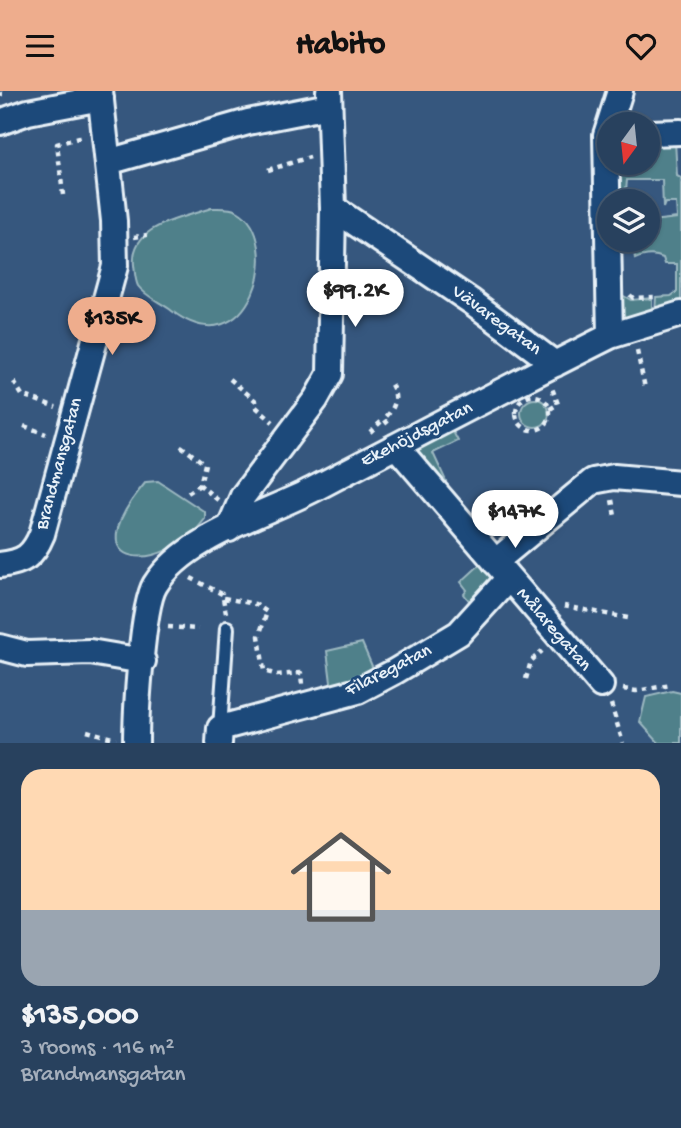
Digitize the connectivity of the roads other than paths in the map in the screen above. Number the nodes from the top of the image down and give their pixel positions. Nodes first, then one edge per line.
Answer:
1 (620, 91) edge
2 (100, 94) edge
3 (329, 98) edge
4 (614, 112) edge
5 (0, 122) edge
6 (681, 132) edge
7 (660, 133) edge
8 (108, 162) junction
9 (610, 175) edge
10 (333, 208) junction
11 (681, 314) edge
12 (622, 332) junction
13 (555, 364) junction
14 (398, 445) junction
15 (681, 483) edge
16 (233, 520) junction
17 (0, 565) edge
18 (501, 570) junction
19 (227, 628) road end
20 (0, 647) edge
21 (143, 661) junction
22 (606, 689) road end
23 (220, 735) edge
24 (127, 741) edge

1 - 4 street
2 - 5 street
2 - 8 street, Brandmansgatan
3 - 8 street
3 - 10 street
6 - 7 street
8 - 17 street, Brandmansgatan
9 - 12 street
10 - 13 street, Vävaregatan
10 - 16 street
11 - 12 street, Ekehöjdsgatan
12 - 13 street, Ekehöjdsgatan
13 - 14 street, Ekehöjdsgatan
14 - 16 street, Ekehöjdsgatan
14 - 18 street, Målaregatan
15 - 18 street, Filaregatan
16 - 21 street, Ekehöjdsgatan
18 - 22 street, Målaregatan
18 - 23 street, Filaregatan
19 - 23 lane
20 - 21 street
21 - 24 street, Ekehöjdsgatan

